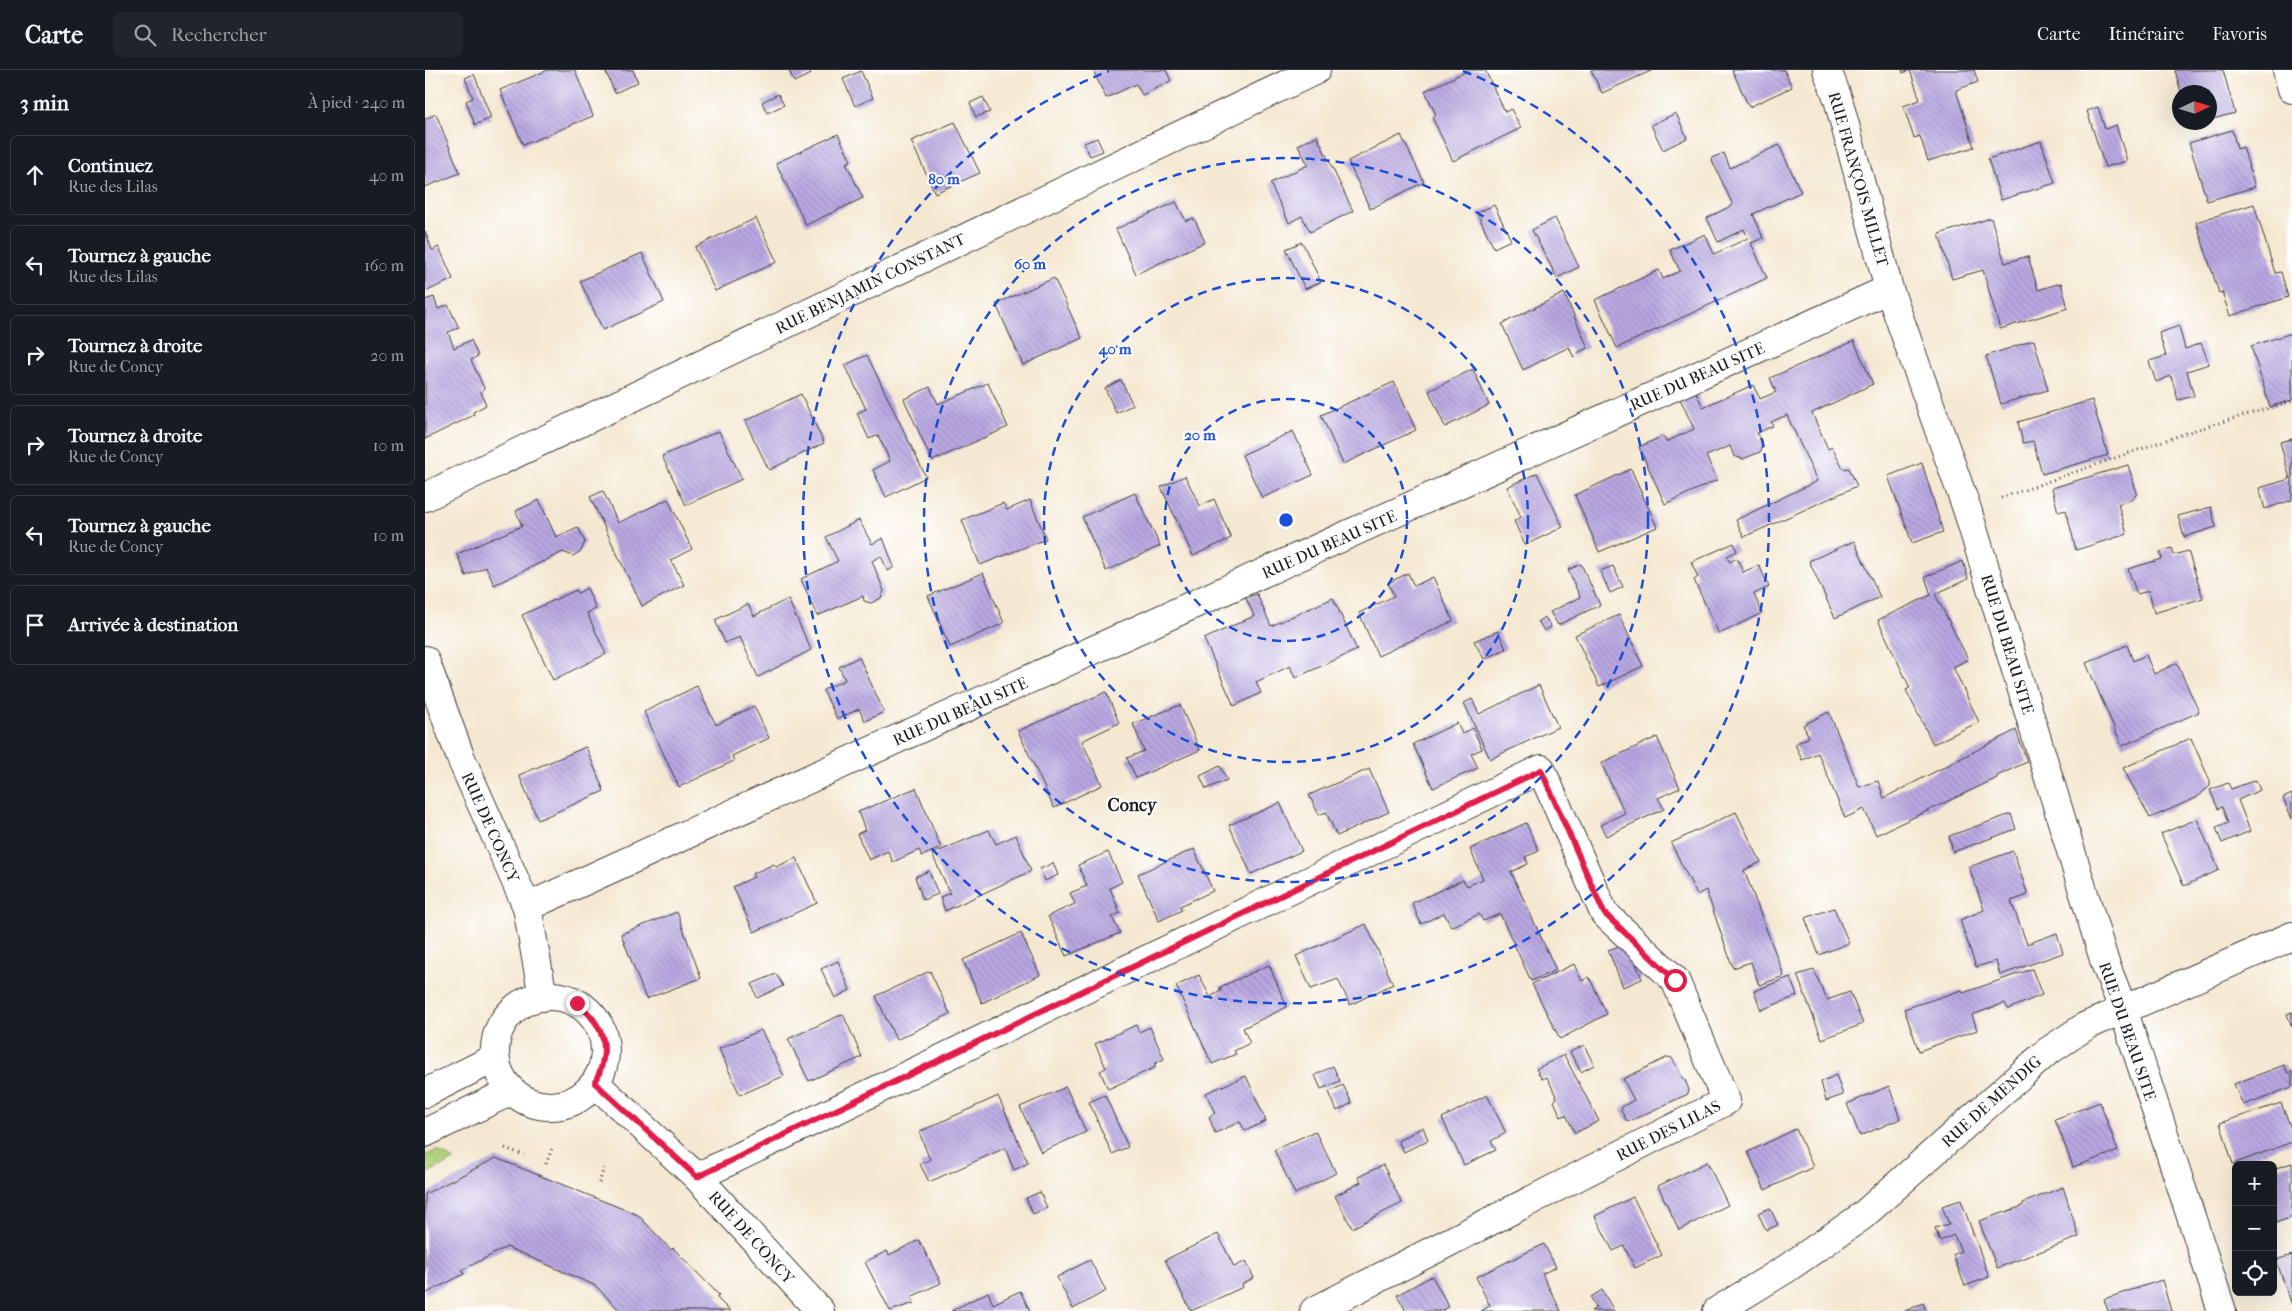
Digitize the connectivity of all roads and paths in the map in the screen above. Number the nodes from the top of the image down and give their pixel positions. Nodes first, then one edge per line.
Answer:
1 (1316, 70) edge
2 (1827, 70) edge
3 (2287, 70) edge
4 (2292, 89) edge
5 (1889, 289) junction
6 (2292, 401) edge
7 (425, 497) edge
8 (1967, 509) junction
9 (425, 660) edge
10 (527, 907) junction
11 (2292, 936) edge
12 (543, 996) junction
13 (2123, 1010) junction
14 (495, 1058) junction
15 (595, 1083) junction
16 (511, 1090) junction
17 (425, 1093) edge
18 (425, 1133) edge
19 (553, 1146) dead end
20 (505, 1148) dead end
21 (524, 1155) dead end
22 (546, 1164) dead end
23 (604, 1168) dead end
24 (697, 1177) junction
25 (599, 1183) dead end
26 (820, 1311) edge
27 (1314, 1311) edge
28 (1717, 1311) edge
29 (2222, 1311) edge

1 - 7 street, RUE BENJAMIN CONSTANT
2 - 5 street, RUE FRANÇOIS MILLET
3 - 4 street
5 - 8 street, RUE DU BEAU SITE
5 - 10 street, RUE DU BEAU SITE
6 - 8 path
8 - 13 street, RUE DU BEAU SITE
9 - 10 street, RUE DE CONCY
10 - 12 street, RUE DE CONCY
11 - 13 street, RUE DE MENDIG
12 - 14 street
12 - 15 street
13 - 28 street, RUE DE MENDIG
13 - 29 street, RUE DU BEAU SITE
14 - 16 street
14 - 17 street
15 - 16 street
15 - 24 street, RUE DE CONCY
16 - 18 street
19 - 22 path
20 - 21 path
23 - 25 path
24 - 26 street, RUE DE CONCY
24 - 27 street, RUE DES LILAS

